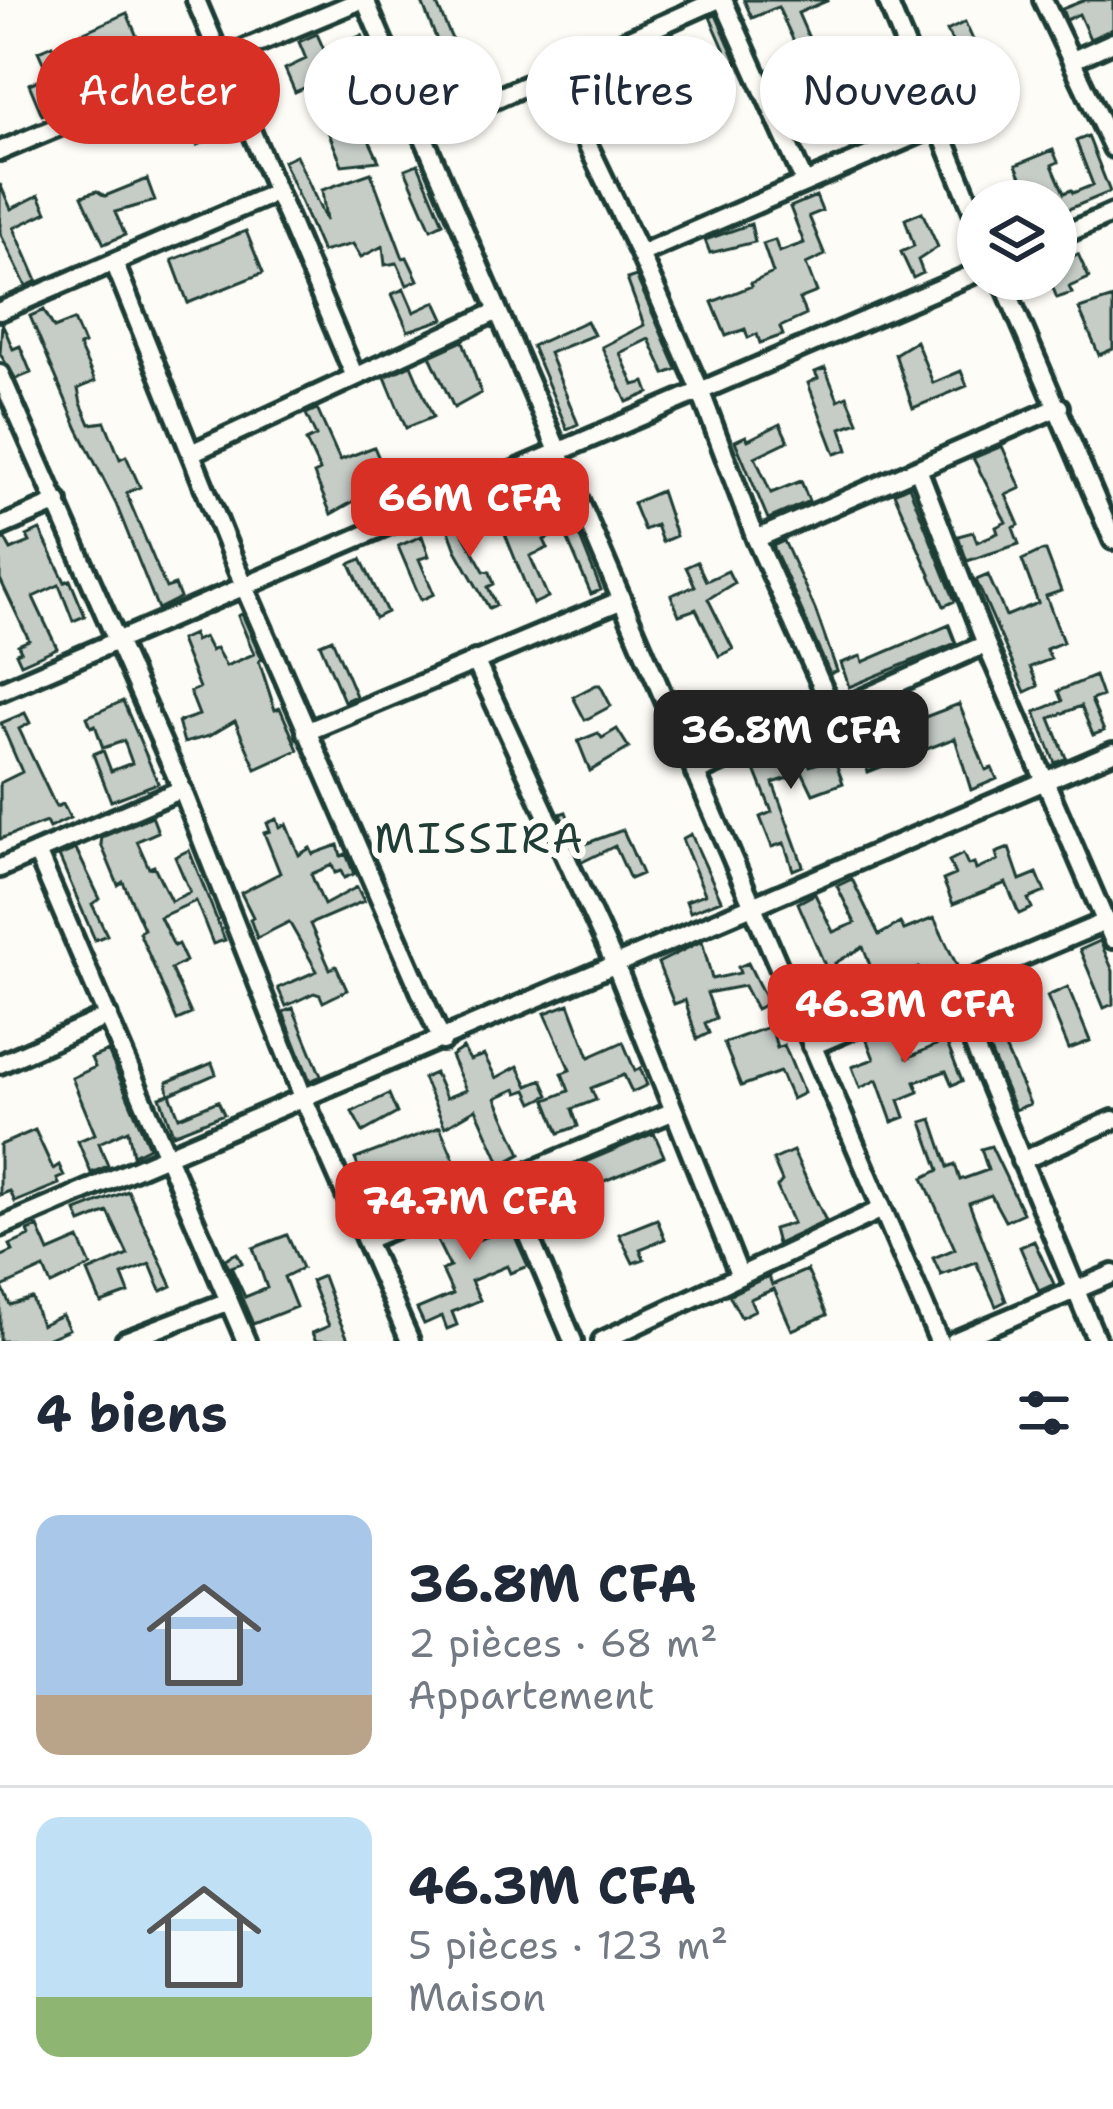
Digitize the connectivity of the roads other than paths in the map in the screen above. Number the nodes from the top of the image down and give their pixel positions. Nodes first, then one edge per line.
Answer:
1 (196, 0) edge
2 (363, 0) edge
3 (720, 0) edge
4 (887, 0) edge
5 (1043, 0) edge
6 (212, 36) edge
7 (280, 36) edge
8 (379, 36) edge
9 (636, 36) edge
10 (901, 36) edge
11 (1113, 42) edge
12 (1072, 60) junction
13 (36, 136) edge
14 (257, 144) edge
15 (426, 144) edge
16 (587, 144) edge
17 (895, 144) edge
18 (945, 144) edge
19 (1113, 148) edge
20 (0, 151) edge
21 (960, 180) edge
22 (805, 182) junction
23 (277, 192) junction
24 (1113, 213) edge
25 (1077, 229) edge
26 (640, 254) junction
27 (115, 262) junction
28 (957, 281) edge
29 (1011, 300) edge
30 (0, 311) edge
31 (498, 311) junction
32 (0, 374) edge
33 (356, 377) junction
34 (700, 391) junction
35 (1059, 407) junction
36 (558, 452) junction
37 (191, 453) junction
38 (918, 469) junction
39 (58, 502) junction
40 (0, 527) edge
41 (756, 539) junction
42 (1113, 540) edge
43 (244, 586) junction
44 (622, 600) junction
45 (118, 640) junction
46 (986, 644) junction
47 (475, 660) junction
48 (0, 692) edge
49 (833, 713) junction
50 (306, 732) junction
51 (1113, 752) edge
52 (695, 773) junction
53 (1045, 782) junction
54 (182, 789) junction
55 (37, 852) junction
56 (0, 868) edge
57 (753, 908) junction
58 (1109, 930) edge
59 (616, 966) junction
60 (951, 990) junction
61 (108, 1016) junction
62 (442, 1041) junction
63 (812, 1046) junction
64 (0, 1064) edge
65 (303, 1096) junction
66 (674, 1111) junction
67 (1113, 1120) edge
68 (167, 1157) junction
69 (1021, 1160) junction
70 (506, 1182) junction
71 (882, 1209) junction
72 (0, 1227) edge
73 (366, 1240) junction
74 (1113, 1274) edge
75 (740, 1276) junction
76 (1076, 1290) junction
77 (229, 1301) junction
78 (125, 1341) edge
79 (246, 1341) edge
80 (410, 1341) edge
81 (573, 1341) edge
82 (602, 1341) edge
83 (939, 1341) edge
84 (955, 1341) edge
85 (1097, 1341) edge

1 - 6 street
2 - 7 street
2 - 8 street
3 - 9 street
3 - 22 street
4 - 10 street
5 - 12 street
11 - 12 street
12 - 19 street
13 - 20 street
14 - 23 street
15 - 31 street
16 - 26 street
17 - 22 street
18 - 21 street
22 - 26 street
23 - 27 street
23 - 33 street
24 - 25 street
26 - 34 street
27 - 30 street
27 - 37 street
28 - 34 street
29 - 35 street
31 - 33 street
31 - 36 street
32 - 39 street
33 - 37 street
34 - 36 street
34 - 41 street
35 - 38 street
35 - 42 street
36 - 43 street
36 - 44 street
37 - 43 street
38 - 41 street
38 - 46 street
39 - 40 street
39 - 45 street
41 - 49 street
43 - 45 street
43 - 50 street
44 - 47 street
44 - 52 street
45 - 48 street
45 - 54 street
46 - 49 street
46 - 53 street
47 - 50 street
47 - 59 street
49 - 52 street
50 - 62 street
51 - 53 street
52 - 57 street
53 - 57 street
53 - 58 street
54 - 55 street
54 - 65 street
55 - 56 street
55 - 61 street
57 - 59 street
57 - 63 street
58 - 60 street
59 - 62 street
59 - 66 street
60 - 63 street
60 - 69 street
61 - 64 street
61 - 68 street
62 - 65 street
63 - 71 street
65 - 68 street
65 - 73 street
66 - 70 street
66 - 75 street
67 - 69 street
68 - 72 street
68 - 77 street
69 - 76 street
70 - 73 street
70 - 81 street
71 - 75 street
71 - 83 street
73 - 80 street
74 - 76 street
75 - 82 street
76 - 84 street
76 - 85 street
77 - 78 street
77 - 79 street

